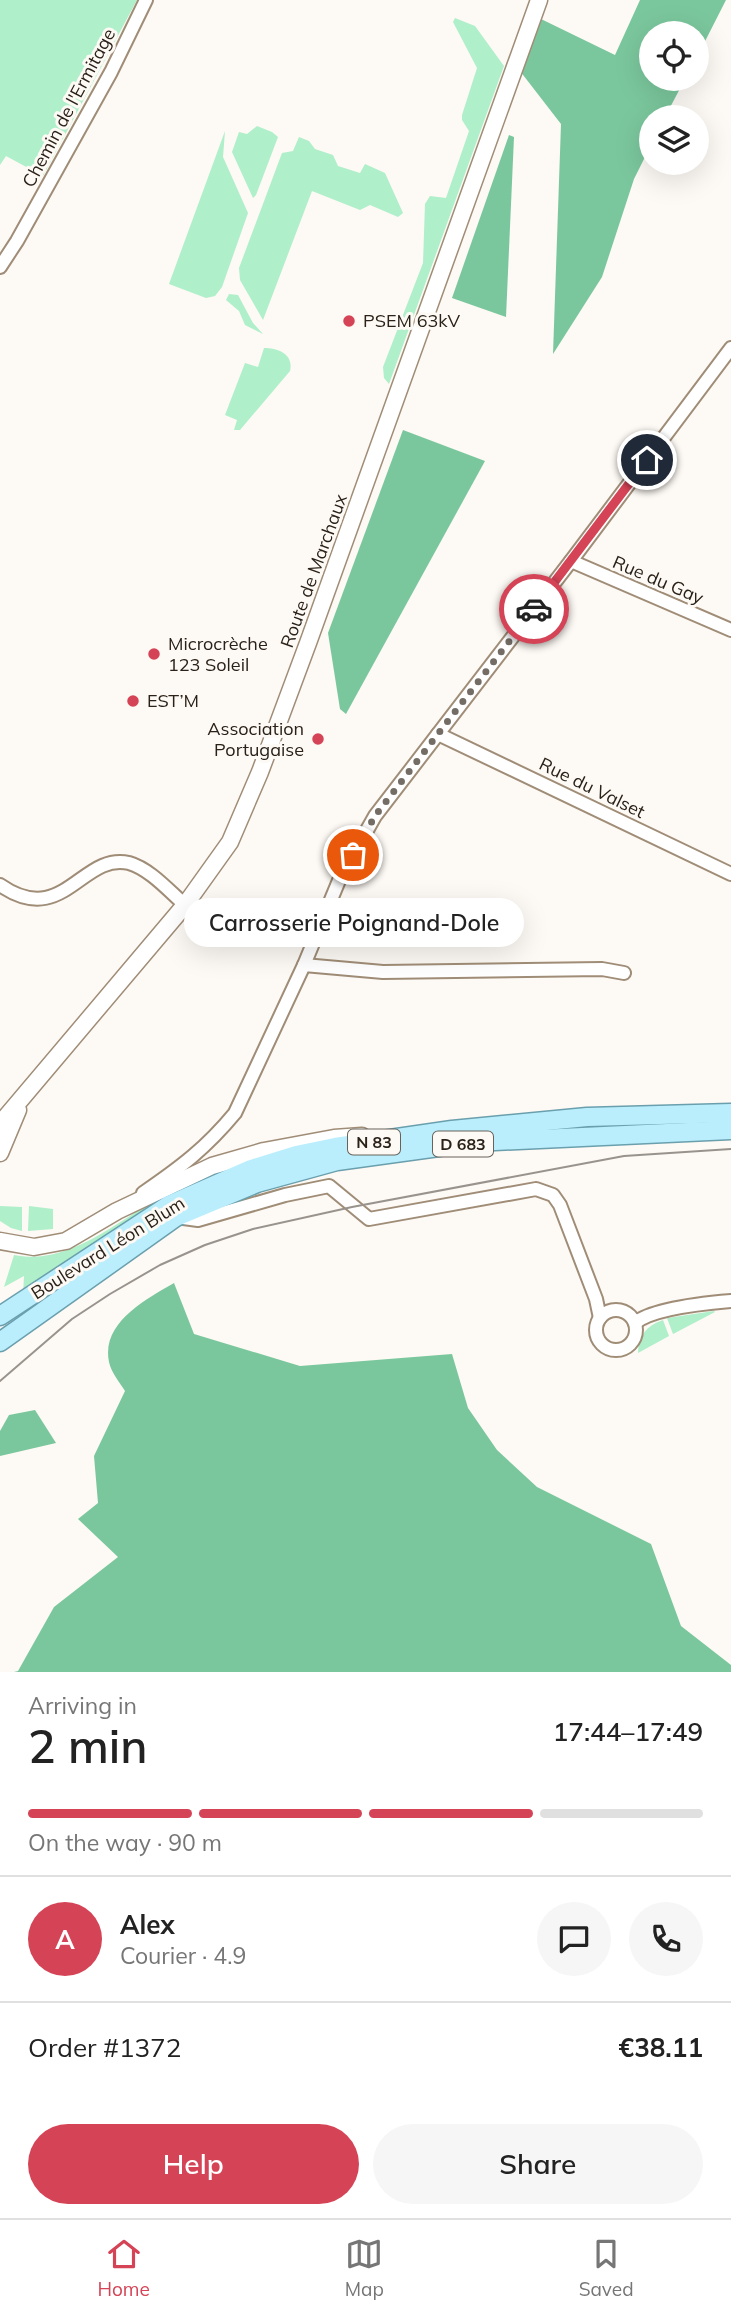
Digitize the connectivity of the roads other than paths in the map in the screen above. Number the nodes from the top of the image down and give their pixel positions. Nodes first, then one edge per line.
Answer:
1 (146, 0) edge
2 (539, 0) edge
3 (0, 267) edge
4 (731, 348) edge
5 (571, 561) junction
6 (731, 630) edge
7 (438, 734) junction
8 (731, 874) edge
9 (0, 885) edge
10 (185, 905) junction
11 (304, 965) junction
12 (624, 973) dead end
13 (22, 1099) junction
14 (731, 1114) edge
15 (0, 1124) edge
16 (452, 1130) junction
17 (731, 1130) edge
18 (0, 1153) edge
19 (117, 1211) junction
20 (176, 1217) junction
21 (0, 1241) edge
22 (727, 1301) edge
23 (731, 1313) edge
24 (0, 1316) edge
25 (600, 1318) junction
26 (635, 1323) junction
27 (0, 1326) edge
28 (0, 1342) edge

1 - 3 street, Chemin de l'Ermitage
2 - 10 main road, Route de Marchaux
4 - 5 street
5 - 6 street, Rue du Gay
5 - 7 street
7 - 8 street, Rue du Valset
7 - 11 street
9 - 10 street
10 - 13 main road, Route de Marchaux
11 - 12 street
11 - 19 street
13 - 15 main road, Route de Marchaux
13 - 18 main road, Route de Marchaux
14 - 16 main road, D 683
16 - 19 main road, D 683
16 - 24 main road, Boulevard Léon Blum / N 83
17 - 20 main road, D 683
19 - 21 main road, D 683
20 - 25 street
20 - 27 main road, Boulevard Léon Blum
20 - 28 main road, D 683
22 - 23 street
22 - 26 street
25 - 26 street
25 - 26 street

